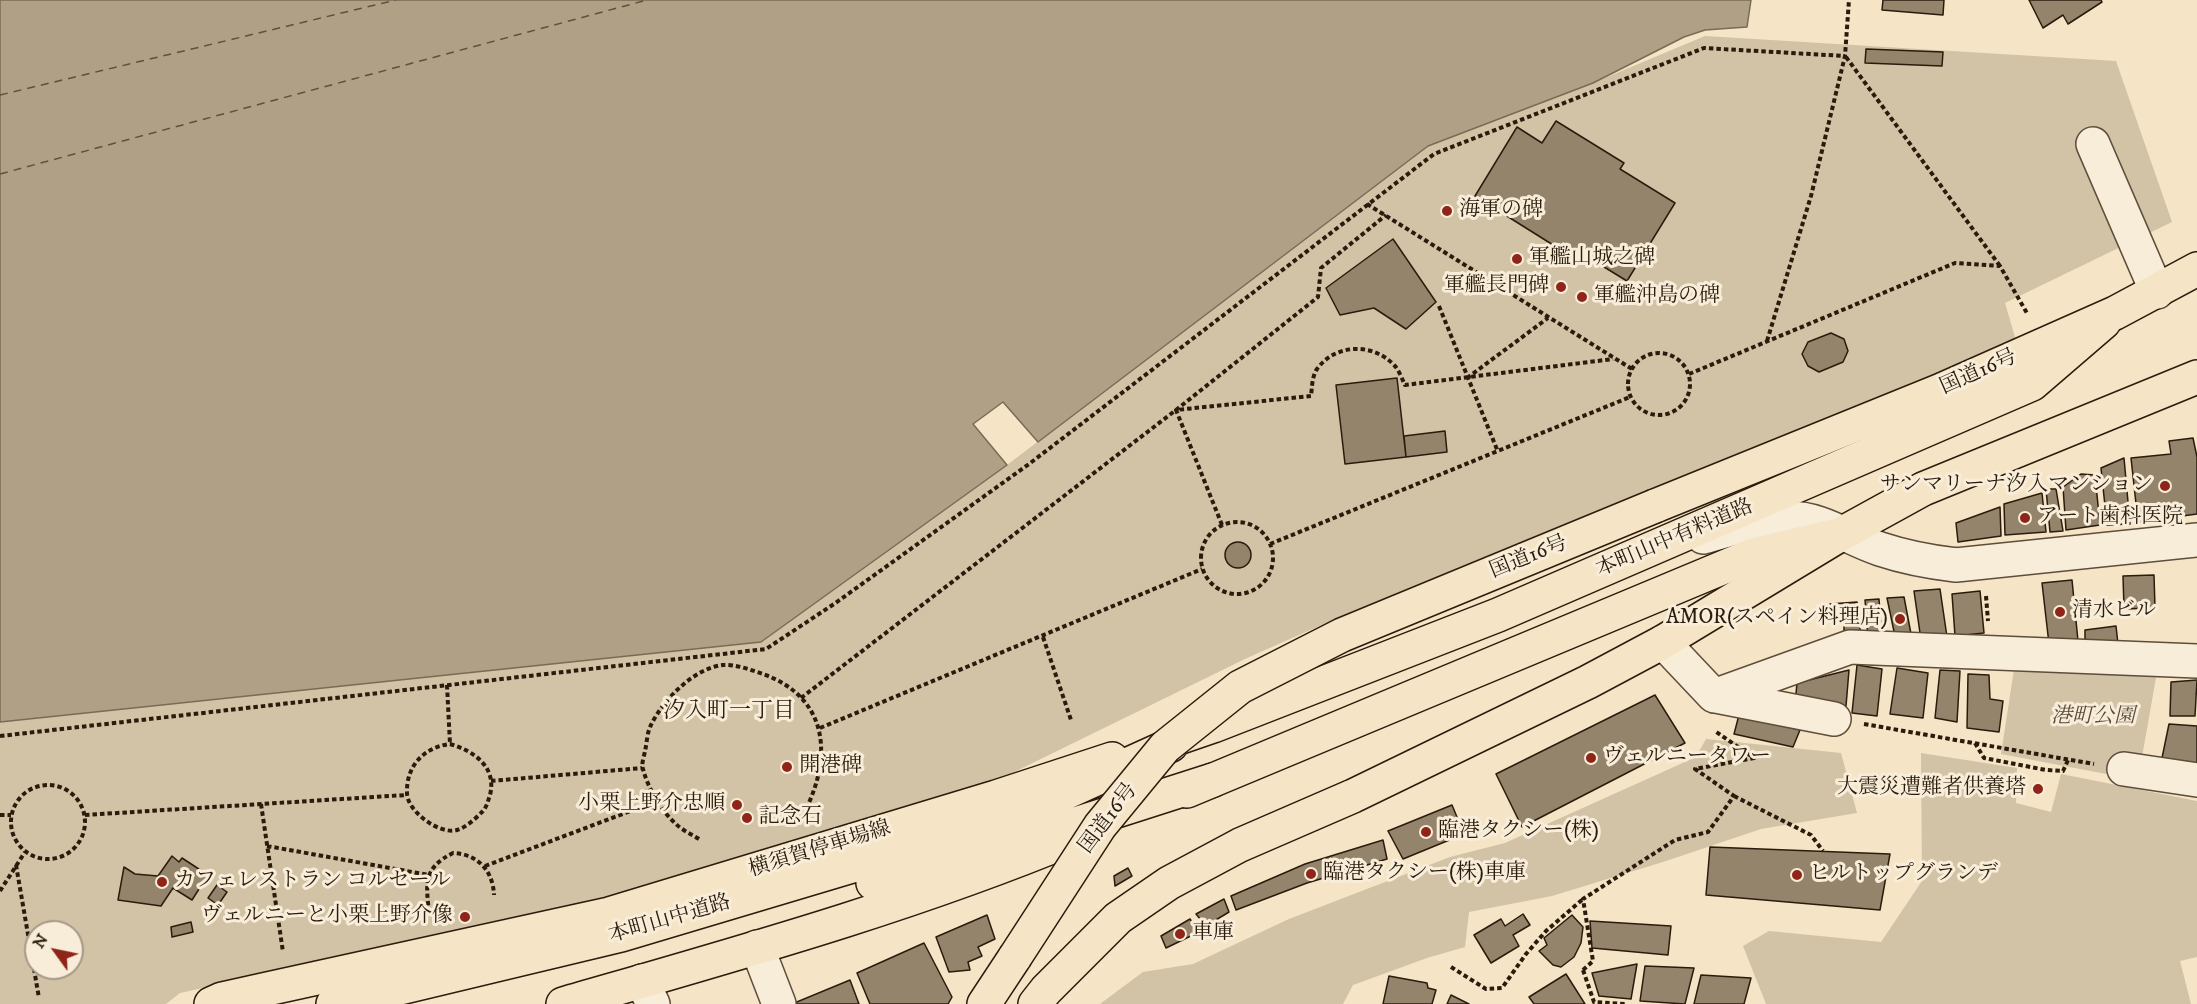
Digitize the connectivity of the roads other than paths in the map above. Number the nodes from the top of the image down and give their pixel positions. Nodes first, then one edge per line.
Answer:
1 (2093, 144) dead end
2 (2197, 269) edge
3 (2157, 292) junction
4 (2115, 313) junction
5 (2197, 376) edge
6 (1844, 533) junction
7 (2197, 540) edge
8 (1640, 555) junction
9 (1663, 642) junction
10 (2197, 661) edge
11 (1714, 696) junction
12 (1834, 719) road end
13 (1213, 726) junction
14 (2124, 769) road end
15 (1213, 780) junction
16 (2197, 780) edge
17 (1006, 833) junction
18 (758, 947) junction
19 (647, 993) edge
20 (219, 1002) edge
21 (333, 1004) edge
22 (419, 1004) edge
23 (563, 1004) edge
24 (779, 1004) edge
25 (984, 1004) edge
26 (1035, 1004) edge

1 - 3 street
2 - 3 main road, 国道16号
3 - 4 main road, 国道16号
4 - 8 main road, 本町山中有料道路
4 - 25 main road, 国道16号, bridge
5 - 6 main road
6 - 7 street
6 - 8 street
6 - 9 main road
6 - 15 main road
8 - 13 main road, 本町山中有料道路
9 - 11 street
9 - 26 main road
10 - 11 street
11 - 12 street
13 - 17 main road
13 - 20 main road, 横須賀停車場線
14 - 16 street
15 - 17 main road
15 - 18 main road
17 - 21 main road, 本町山中道路
17 - 22 main road, 本町山中道路
18 - 19 main road
18 - 24 street
19 - 23 main road

